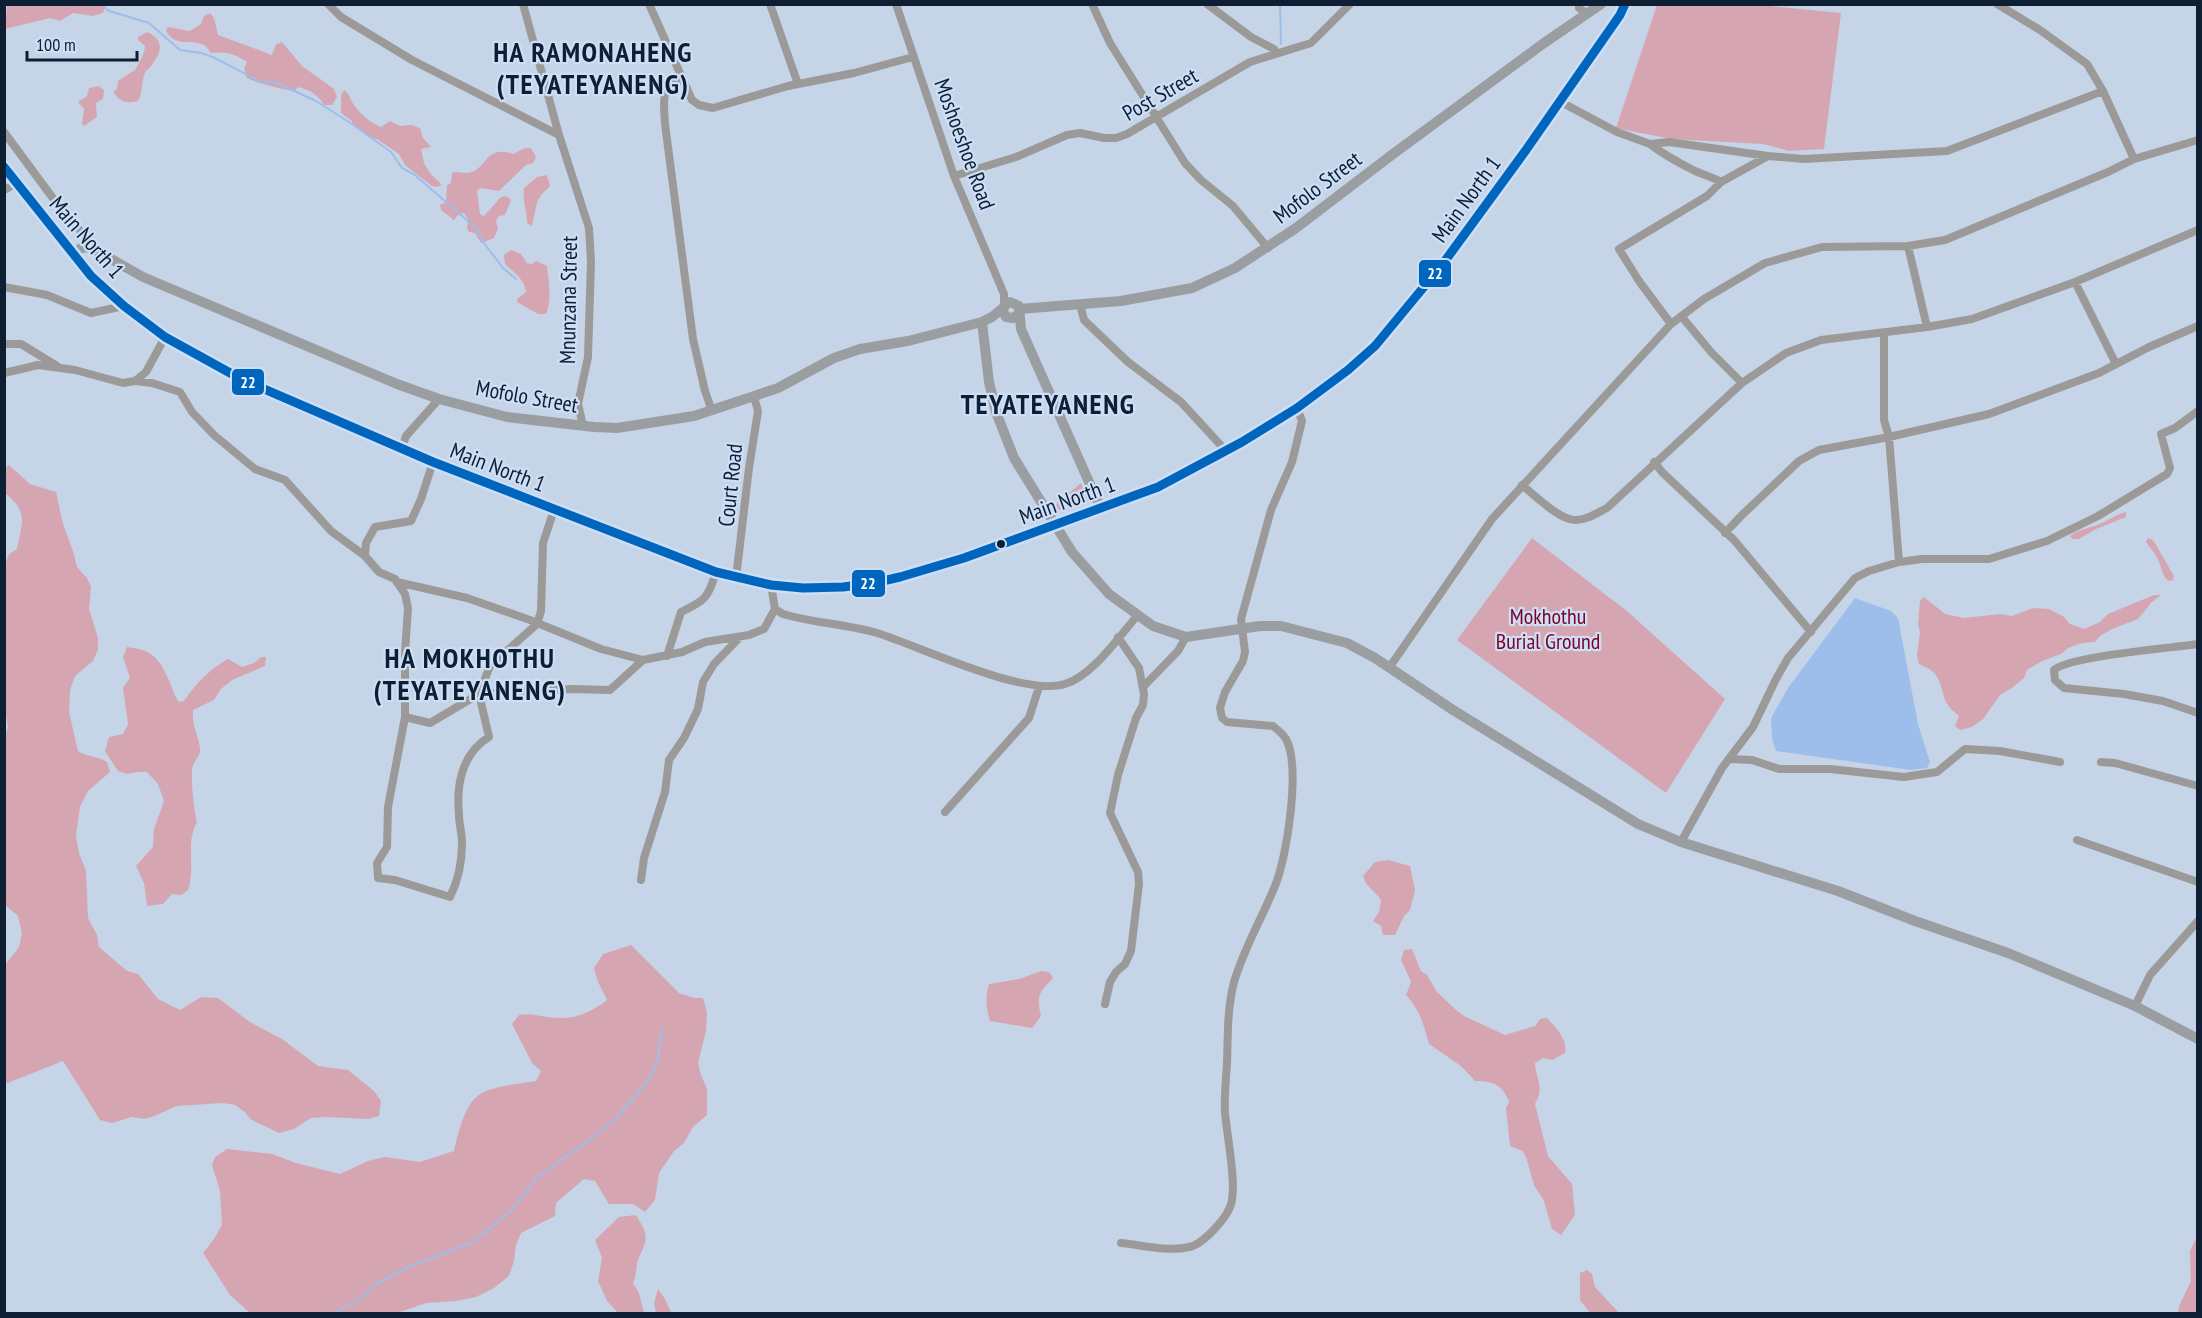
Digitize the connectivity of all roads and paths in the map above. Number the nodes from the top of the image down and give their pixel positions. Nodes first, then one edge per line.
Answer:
1 (328, 4) edge
2 (523, 4) edge
3 (650, 4) edge
4 (770, 4) edge
5 (896, 4) edge
6 (1092, 4) edge
7 (1207, 4) edge
8 (1350, 4) edge
9 (1601, 4) edge
10 (1616, 4) edge
11 (1625, 4) edge
12 (1997, 4) edge
13 (1583, 9) edge
14 (1620, 15) junction
15 (1276, 53) junction
16 (913, 57) junction
17 (683, 79) junction
18 (798, 84) junction
19 (2103, 91) junction
20 (1559, 101) junction
21 (1158, 117) junction
22 (4, 132) edge
23 (559, 135) junction
24 (2198, 140) edge
25 (1650, 144) junction
26 (1768, 156) junction
27 (2134, 159) junction
28 (4, 167) edge
29 (954, 176) junction
30 (1721, 182) junction
31 (17, 183) junction
32 (4, 190) edge
33 (2198, 230) edge
34 (1908, 246) junction
35 (90, 248) junction
36 (1268, 248) junction
37 (73, 255) junction
38 (2075, 282) junction
39 (4, 287) edge
40 (1080, 304) junction
41 (124, 306) junction
42 (1011, 311) junction
43 (1682, 317) junction
44 (987, 320) junction
45 (1671, 324) junction
46 (2198, 326) edge
47 (1926, 327) junction
48 (1884, 333) junction
49 (165, 337) junction
50 (4, 344) edge
51 (2116, 364) junction
52 (61, 368) junction
53 (4, 373) edge
54 (135, 381) junction
55 (1742, 383) junction
56 (754, 397) junction
57 (440, 399) junction
58 (1297, 408) junction
59 (712, 411) junction
60 (2198, 411) edge
61 (583, 426) junction
62 (1889, 437) junction
63 (402, 448) junction
64 (1226, 451) junction
65 (433, 462) junction
66 (1654, 462) junction
67 (1522, 485) junction
68 (1101, 508) junction
69 (554, 510) junction
70 (1056, 525) junction
71 (1725, 534) junction
72 (365, 556) junction
73 (1899, 562) junction
74 (716, 572) junction
75 (736, 578) junction
76 (398, 582) junction
77 (771, 585) junction
78 (775, 609) junction
79 (1137, 616) junction
80 (537, 624) junction
81 (1243, 628) junction
82 (1811, 632) junction
83 (741, 636) junction
84 (1186, 636) junction
85 (1118, 638) junction
86 (2198, 644) edge
87 (667, 656) junction
88 (643, 660) junction
89 (1389, 668) junction
90 (1144, 686) junction
91 (1039, 687) junction
92 (479, 694) junction
93 (2198, 713) edge
94 (405, 717) junction
95 (1730, 759) junction
96 (2060, 762) dead end
97 (2101, 762) dead end
98 (2198, 786) edge
99 (945, 812) dead end
100 (2077, 840) dead end
101 (1681, 842) junction
102 (641, 880) dead end
103 (2198, 882) edge
104 (2198, 921) edge
105 (1105, 1004) dead end
106 (2135, 1006) junction
107 (2198, 1039) edge
108 (1121, 1243) dead end

1 - 23 street
2 - 23 street, Mnunzana Street
3 - 17 street
4 - 18 street
5 - 16 street, Moshoeshoe Road
6 - 21 street
7 - 15 street
8 - 15 street, Post Street
9 - 13 main road, Mofolo Street
10 - 14 main road
11 - 14 main road, Main North 1
12 - 19 street
13 - 36 main road, Mofolo Street
14 - 20 main road, Main North 1
15 - 21 street, Post Street
16 - 18 street
16 - 29 street, Moshoeshoe Road
17 - 18 street
17 - 59 street
19 - 26 street
19 - 27 street
20 - 25 street
20 - 58 main road, Main North 1
21 - 29 street, Post Street
21 - 36 street
22 - 35 street
23 - 61 street, Mnunzana Street
24 - 27 street
25 - 26 street
25 - 30 street
26 - 30 street
27 - 34 street
28 - 31 main road, Main North 1
29 - 42 street, Moshoeshoe Road
30 - 45 street
31 - 32 street
31 - 37 main road, Main North 1
33 - 38 street
34 - 43 street
34 - 47 street
35 - 37 main road
35 - 57 main road, Mofolo Street
36 - 40 main road, Mofolo Street
37 - 41 main road, Main North 1
38 - 47 street
38 - 51 street
39 - 41 street
40 - 42 main road, Mofolo Street
40 - 64 street
41 - 49 main road, Main North 1
42 - 44 main road, Mofolo Street
42 - 68 main road, Moshoeshoe Road
43 - 45 street
43 - 55 street
44 - 56 main road, Mofolo Street
44 - 70 main road
45 - 67 street
46 - 51 street
47 - 48 street
48 - 55 street
48 - 62 street
49 - 54 street
49 - 63 main road, Main North 1
50 - 52 street
51 - 62 street
52 - 53 street
52 - 54 street
54 - 72 street
55 - 66 street
56 - 59 main road, Mofolo Street
56 - 75 street, Court Road
57 - 61 main road, Mofolo Street
57 - 63 street
58 - 64 main road, Main North 1
58 - 81 street
59 - 61 main road, Mofolo Street
60 - 73 street
62 - 71 street
62 - 73 street
63 - 65 main road, Main North 1
64 - 68 main road, Main North 1
65 - 69 main road, Main North 1
65 - 72 street
66 - 67 street
66 - 71 street
67 - 89 street
68 - 70 main road, Main North 1
69 - 74 main road, Main North 1
69 - 80 street
70 - 77 main road, Main North 1
70 - 79 main road
71 - 82 street
72 - 76 street
73 - 82 street
74 - 75 main road, Main North 1
74 - 87 street
75 - 77 main road, Main North 1
76 - 80 street
76 - 94 street
77 - 78 street
78 - 83 street
78 - 91 street
79 - 84 main road
79 - 85 street
80 - 88 street
80 - 92 street
81 - 84 main road
81 - 89 main road
81 - 108 street
82 - 95 street
83 - 87 street
83 - 102 street
84 - 90 street
85 - 90 street
85 - 91 street
86 - 93 street
87 - 88 street
88 - 92 street
89 - 101 main road
90 - 105 street
91 - 99 street
92 - 94 street
92 - 94 street
95 - 96 street
95 - 101 street
97 - 98 street
100 - 103 street
101 - 106 main road
104 - 106 street
106 - 107 main road

